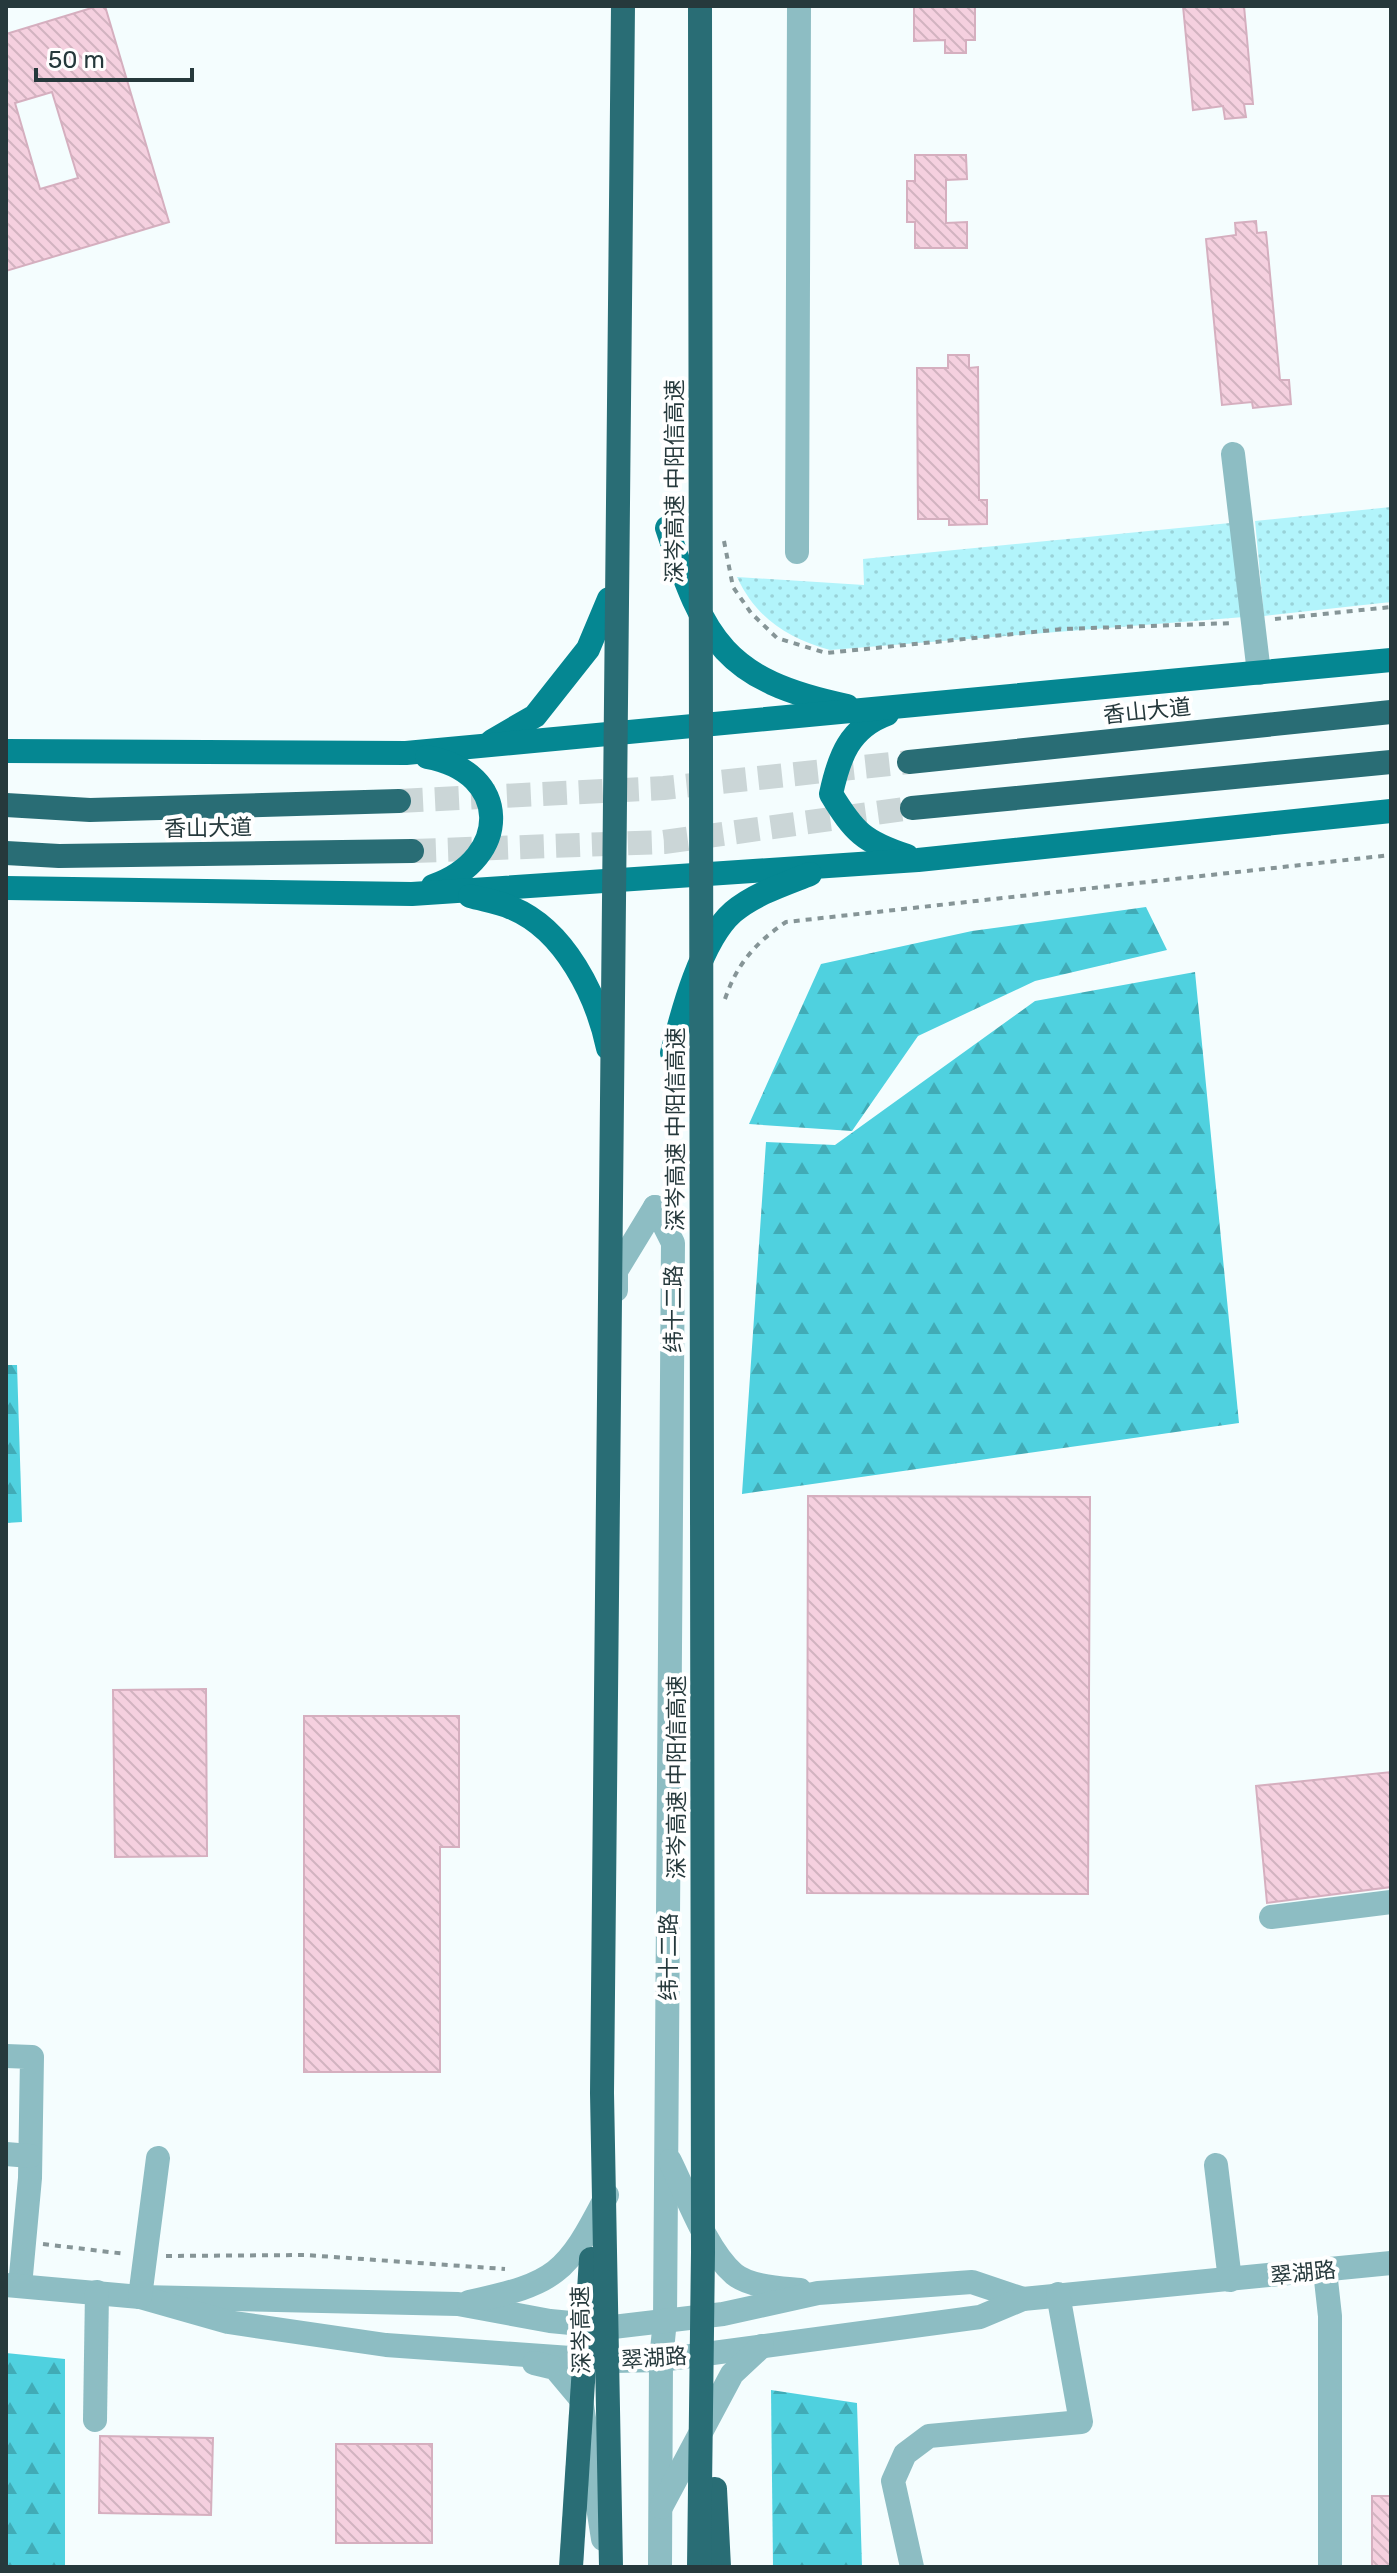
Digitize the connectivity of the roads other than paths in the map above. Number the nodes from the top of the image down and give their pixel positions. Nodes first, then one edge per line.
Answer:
1 (623, 6) edge
2 (700, 6) edge
3 (799, 6) edge
4 (1233, 454) dead end
5 (667, 528) dead end
6 (797, 552) dead end
7 (609, 599) dead end
8 (1391, 660) edge
9 (1259, 673) junction
10 (904, 708) junction
11 (873, 711) junction
12 (1391, 712) edge
13 (484, 746) junction
14 (6, 751) edge
15 (406, 753) junction
16 (909, 762) tunnel mouth
17 (1391, 762) edge
18 (399, 801) tunnel mouth
19 (6, 805) edge
20 (912, 808) tunnel mouth
21 (1391, 811) edge
22 (412, 851) tunnel mouth
23 (6, 853) edge
24 (918, 860) junction
25 (833, 866) junction
26 (6, 888) edge
27 (452, 891) junction
28 (412, 894) junction
29 (672, 1053) dead end
30 (616, 1085) dead end
31 (1391, 1902) edge
32 (1271, 1917) dead end
33 (6, 2056) edge
34 (602, 2093) junction
35 (18, 2155) edge
36 (667, 2155) junction
37 (158, 2158) dead end
38 (1216, 2165) dead end
39 (614, 2182) junction
40 (703, 2252) junction
41 (1391, 2263) edge
42 (1325, 2271) junction
43 (1230, 2280) junction
44 (13, 2285) edge
45 (97, 2292) junction
46 (818, 2293) junction
47 (1058, 2294) junction
48 (140, 2297) junction
49 (1023, 2299) junction
50 (458, 2304) junction
51 (665, 2320) junction
52 (613, 2327) junction
53 (762, 2346) junction
54 (485, 2352) junction
55 (661, 2360) junction
56 (613, 2361) junction
57 (95, 2420) dead end
58 (660, 2509) junction
59 (571, 2567) edge
60 (610, 2567) edge
61 (660, 2567) edge
62 (699, 2567) edge
63 (719, 2567) edge
64 (912, 2567) edge
65 (1330, 2567) edge

1 - 34 highway, bridge
2 - 40 highway, 深岑高速 中阳信高速, bridge
3 - 6 street
4 - 9 street
5 - 11 main road
7 - 13 main road
8 - 9 main road
9 - 10 main road
10 - 11 main road
10 - 24 main road
11 - 13 main road
12 - 16 highway, 香山大道
13 - 15 main road
14 - 15 main road
15 - 28 main road
17 - 20 highway
18 - 19 highway, 香山大道
21 - 24 main road
22 - 23 highway, 香山大道
24 - 25 main road
25 - 27 main road
25 - 29 main road
26 - 28 main road
27 - 28 main road
27 - 30 main road
31 - 32 street
33 - 35 street
34 - 59 highway, bridge
34 - 60 highway, 深岑高速, bridge
35 - 44 street
36 - 39 street, 纬十二路
36 - 46 street
36 - 51 street, 纬十二路
37 - 48 street
38 - 43 street
39 - 50 street
39 - 52 street
40 - 62 highway, bridge
40 - 63 highway, bridge
41 - 42 street, 翠湖路
42 - 43 street, 翠湖路
42 - 65 street
43 - 47 street, 翠湖路
44 - 45 street, 翠湖路
45 - 48 street, 翠湖路
45 - 57 street
46 - 49 street, 翠湖路
46 - 51 street, 翠湖路
47 - 49 street, 翠湖路
47 - 64 street
48 - 50 street, 翠湖路
48 - 54 street, 翠湖路
49 - 53 street, 翠湖路
50 - 52 street, 翠湖路
51 - 52 street, 翠湖路
51 - 55 street, 纬十二路
52 - 56 street
53 - 55 street, 翠湖路
53 - 58 street
54 - 56 street, 翠湖路
54 - 60 street
55 - 56 street, 翠湖路
55 - 58 street, 纬十二路
56 - 60 street
58 - 61 street, 纬十二路

